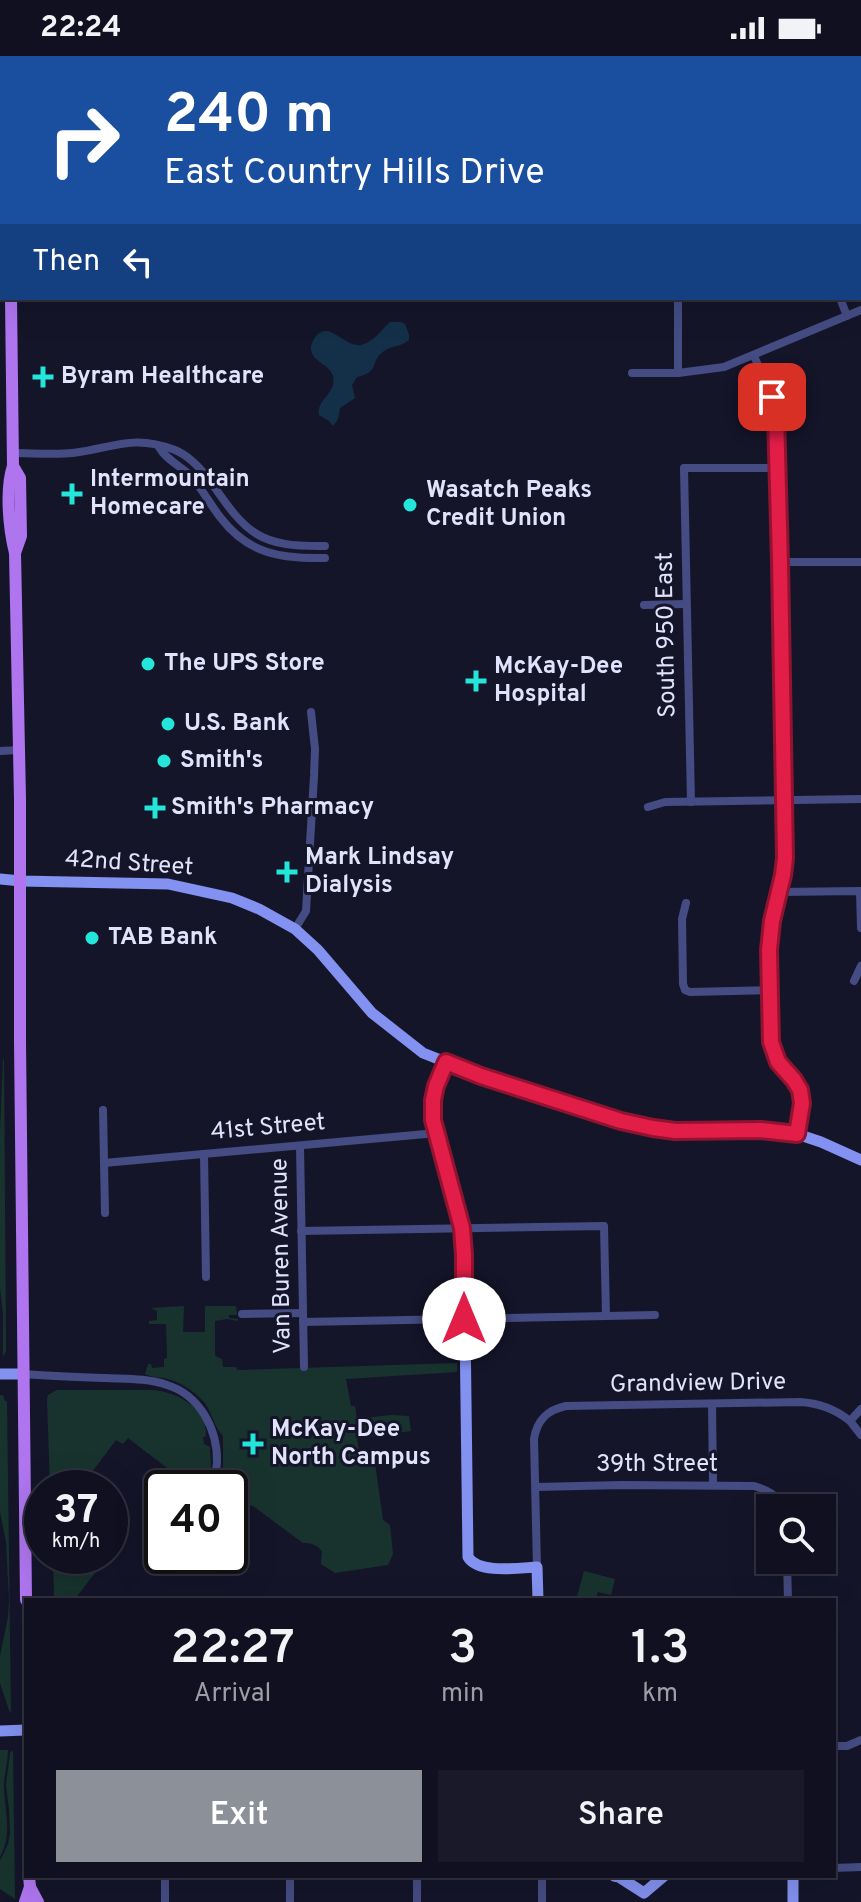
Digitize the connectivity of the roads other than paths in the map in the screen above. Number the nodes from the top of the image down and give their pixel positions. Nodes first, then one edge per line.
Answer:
1 (11, 300) edge
2 (678, 300) edge
3 (841, 300) edge
4 (861, 310) edge
5 (847, 316) junction
6 (754, 356) junction
7 (632, 373) dead end
8 (678, 373) junction
9 (159, 447) junction
10 (12, 460) junction
11 (777, 468) junction
12 (325, 546) dead end
13 (325, 558) dead end
14 (780, 562) junction
15 (861, 562) edge
16 (686, 604) junction
17 (644, 605) dead end
18 (311, 712) dead end
19 (20, 750) junction
20 (0, 751) edge
21 (861, 799) edge
22 (784, 800) junction
23 (691, 802) junction
24 (648, 807) dead end
25 (0, 879) edge
26 (21, 881) junction
27 (860, 891) edge
28 (779, 892) junction
29 (686, 903) dead end
30 (861, 928) edge
31 (295, 929) junction
32 (861, 966) edge
33 (854, 981) dead end
34 (770, 990) junction
35 (446, 1062) junction
36 (103, 1110) dead end
37 (437, 1133) junction
38 (797, 1134) junction
39 (300, 1146) junction
40 (204, 1154) junction
41 (861, 1160) edge
42 (104, 1163) junction
43 (105, 1213) dead end
44 (462, 1228) junction
45 (301, 1231) junction
46 (206, 1277) dead end
47 (242, 1314) dead end
48 (655, 1315) dead end
49 (606, 1316) junction
50 (303, 1317) junction
51 (464, 1319) junction
52 (304, 1367) dead end
53 (0, 1374) edge
54 (23, 1374) junction
55 (712, 1404) junction
56 (861, 1409) edge
57 (850, 1421) junction
58 (861, 1435) edge
59 (216, 1470) edge
60 (713, 1484) junction
61 (536, 1487) junction
62 (773, 1494) edge
63 (537, 1567) junction
64 (787, 1574) edge
65 (26, 1598) edge
66 (538, 1598) edge
67 (788, 1598) edge
68 (24, 1730) edge
69 (0, 1731) edge
70 (861, 1740) edge
71 (836, 1746) edge
72 (861, 1867) edge
73 (836, 1868) edge
74 (165, 1878) edge
75 (290, 1878) edge
76 (417, 1878) edge
77 (542, 1878) edge
78 (620, 1878) edge
79 (663, 1878) edge
80 (793, 1878) edge
81 (30, 1882) edge
82 (648, 1898) edge
83 (25, 1902) edge
84 (38, 1902) edge
85 (165, 1902) edge
86 (290, 1902) edge
87 (417, 1902) edge
88 (542, 1902) edge
89 (793, 1902) edge

1 - 10 main road
2 - 8 street
3 - 5 street
4 - 5 street
5 - 6 street
6 - 8 street
6 - 11 street
7 - 8 street
9 - 10 street
9 - 12 street
9 - 13 street
10 - 19 main road
11 - 14 street
11 - 16 street, South 950 East
14 - 15 street
14 - 22 street
16 - 17 street
16 - 23 street, South 950 East
18 - 31 street
19 - 20 street
19 - 26 main road
21 - 22 street
22 - 23 street
22 - 28 street
23 - 24 street
25 - 26 main road, 42nd Street
26 - 31 main road, 42nd Street
26 - 54 main road
27 - 28 street
27 - 30 street
28 - 34 street
29 - 34 street
31 - 35 main road, 42nd Street
32 - 33 street
34 - 38 street
35 - 37 main road
35 - 38 main road, 42nd Street
36 - 42 street
37 - 39 street, 41st Street
37 - 44 main road
38 - 41 main road, 42nd Street
39 - 40 street, 41st Street
39 - 45 street, Van Buren Avenue
40 - 42 street, 41st Street
40 - 46 street
42 - 43 street
44 - 45 street
44 - 49 street
44 - 51 main road
45 - 50 street, Van Buren Avenue
47 - 50 street
48 - 49 street
49 - 51 street
50 - 51 street
50 - 52 street, Van Buren Avenue
51 - 63 main road
53 - 54 main road
54 - 59 street
54 - 65 main road
55 - 57 street, Grandview Drive
55 - 60 street
55 - 61 street, Grandview Drive
56 - 57 street
57 - 58 street, Grandview Drive
60 - 61 street, 39th Street
60 - 62 street, 39th Street
61 - 63 street
63 - 66 main road
64 - 67 street
68 - 69 main road
70 - 71 street
72 - 73 street
74 - 85 street
75 - 86 street
76 - 87 street
77 - 88 street
78 - 82 main road
79 - 82 main road
80 - 89 main road
81 - 83 main road
81 - 84 main road

